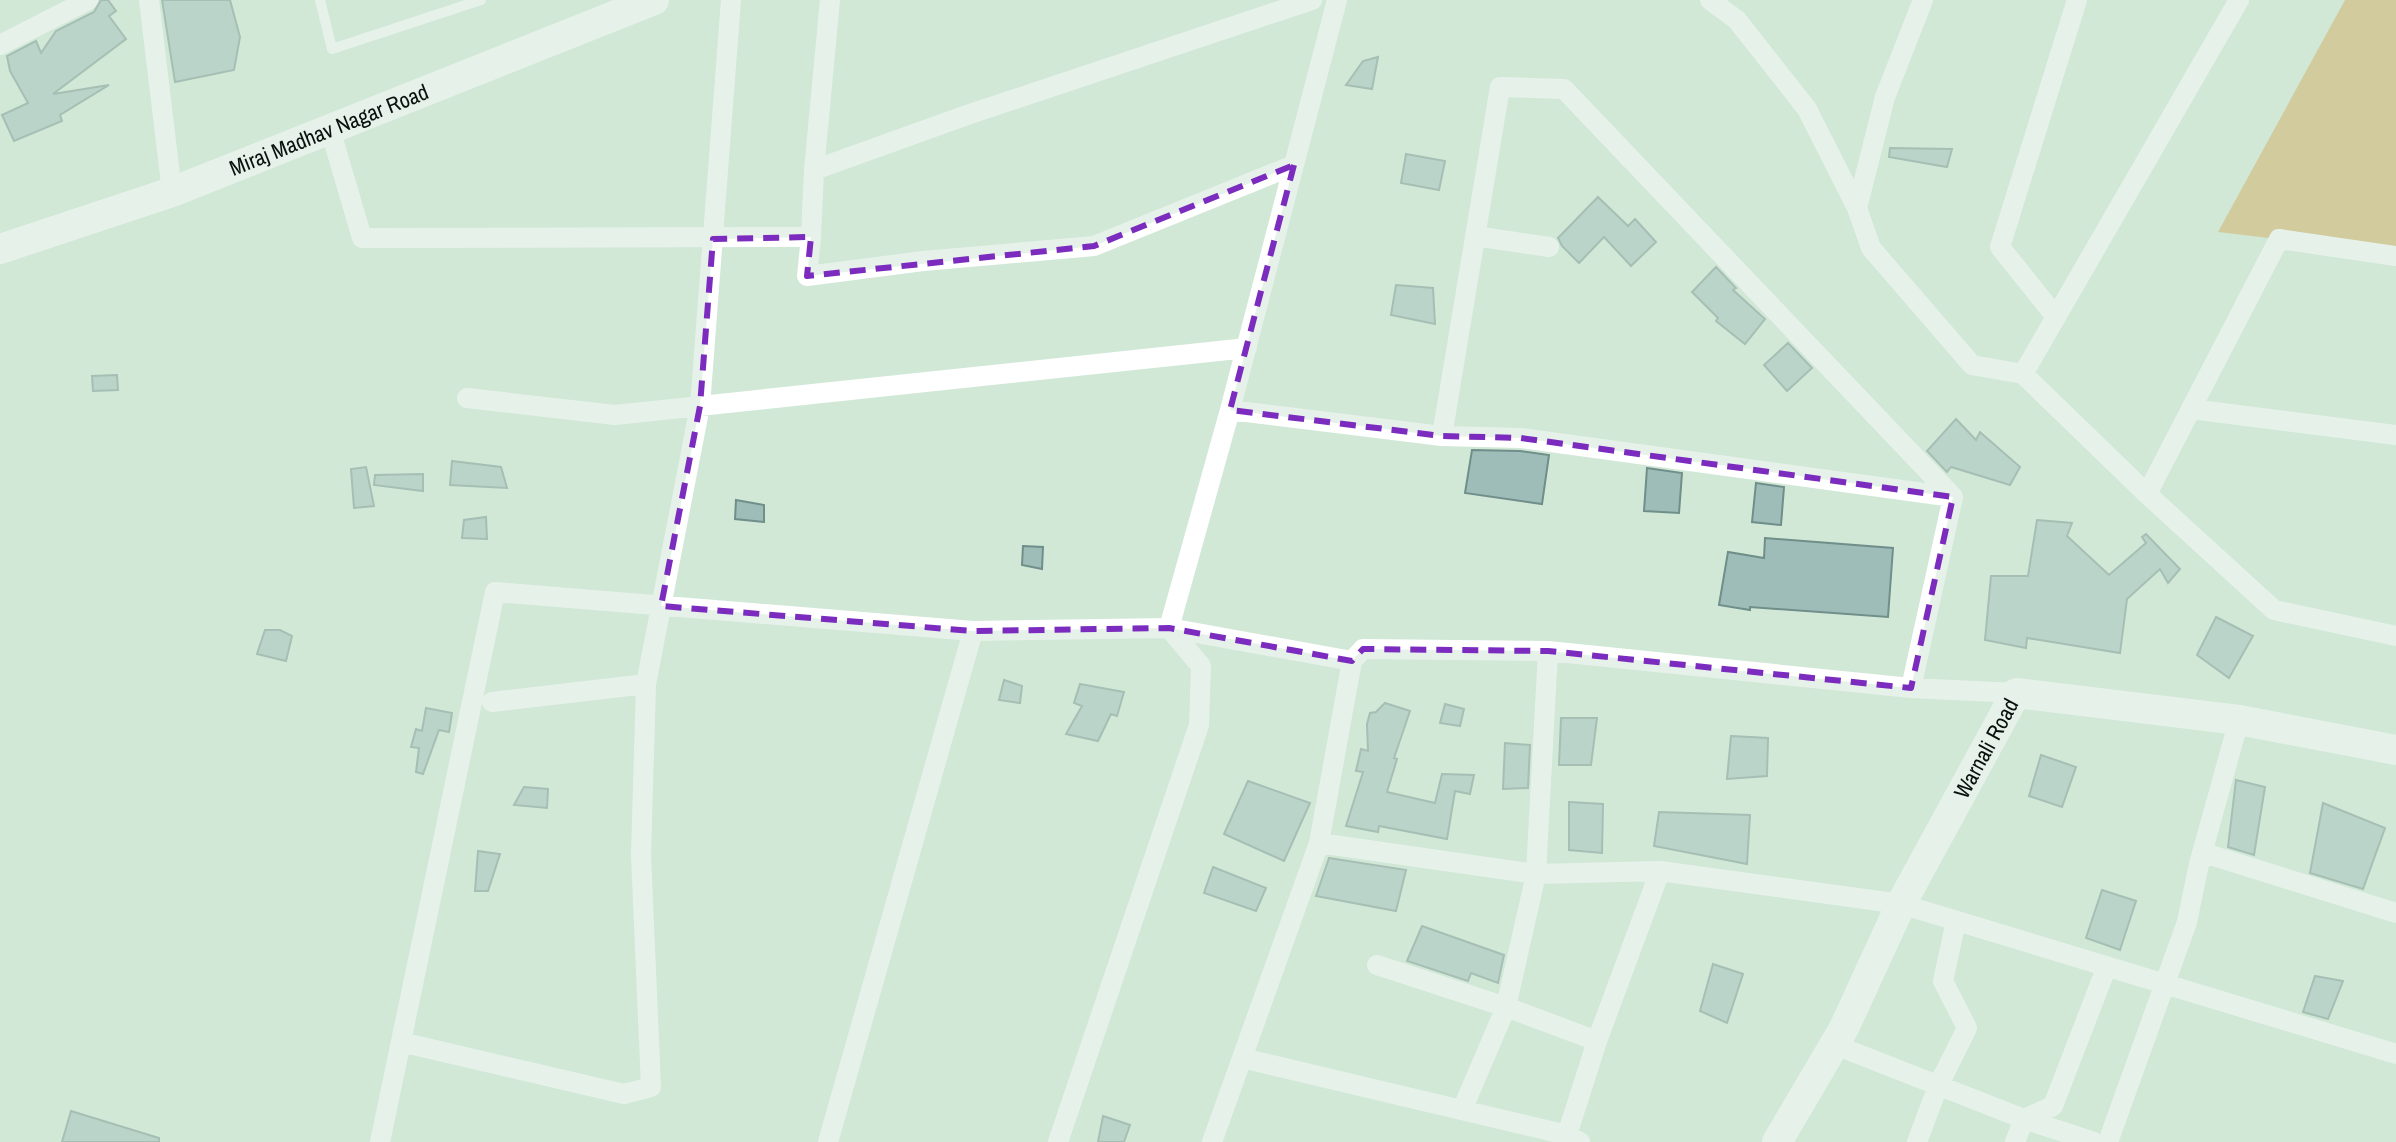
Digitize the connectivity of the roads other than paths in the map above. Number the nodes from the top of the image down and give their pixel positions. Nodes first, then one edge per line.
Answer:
1 (88, 0) edge
2 (149, 0) edge
3 (320, 0) edge
4 (481, 0) edge
5 (731, 0) edge
6 (830, 0) edge
7 (1312, 0) edge
8 (1337, 0) edge
9 (1710, 0) edge
10 (1923, 0) edge
11 (2077, 0) edge
12 (2239, 0) edge
13 (639, 2) edge
14 (0, 45) edge
15 (330, 129) junction
16 (1294, 165) junction
17 (814, 170) junction
18 (172, 192) junction
19 (1857, 208) junction
20 (1475, 236) junction
21 (811, 237) junction
22 (713, 239) junction
23 (1549, 247) dead end
24 (0, 249) edge
25 (2396, 256) edge
26 (2056, 317) junction
27 (1247, 348) junction
28 (2023, 374) junction
29 (467, 398) dead end
30 (700, 406) junction
31 (2191, 409) junction
32 (1230, 410) junction
33 (2396, 435) edge
34 (1442, 436) junction
35 (2147, 494) junction
36 (1953, 497) junction
37 (661, 606) junction
38 (1169, 628) junction
39 (973, 631) junction
40 (2396, 636) edge
41 (1548, 651) junction
42 (1352, 661) junction
43 (646, 684) junction
44 (1911, 688) junction
45 (2016, 693) junction
46 (492, 702) dead end
47 (2239, 720) junction
48 (2396, 750) edge
49 (1319, 843) junction
50 (2199, 864) junction
51 (1660, 871) junction
52 (1536, 874) junction
53 (1901, 904) junction
54 (2396, 913) edge
55 (1956, 921) junction
56 (1377, 965) dead end
57 (2107, 966) junction
58 (2165, 983) junction
59 (1506, 1007) junction
60 (1597, 1041) junction
61 (401, 1042) junction
62 (1835, 1045) junction
63 (2396, 1054) edge
64 (1242, 1058) junction
65 (1938, 1086) junction
66 (1462, 1110) junction
67 (2024, 1119) junction
68 (1571, 1140) edge
69 (380, 1142) edge
70 (828, 1142) edge
71 (1058, 1142) edge
72 (1212, 1142) edge
73 (1777, 1142) edge
74 (1917, 1142) edge
75 (2015, 1142) edge
76 (2094, 1142) edge
77 (2108, 1142) edge

1 - 14 street
2 - 18 street
3 - 4 lane
5 - 22 street
6 - 17 street
7 - 17 street
8 - 16 street
9 - 19 street
10 - 19 street
11 - 26 street
12 - 26 street
13 - 15 main road, Miraj Madhav Nagar Road
15 - 18 main road, Miraj Madhav Nagar Road
15 - 22 street
16 - 21 street
16 - 27 street
17 - 21 street
18 - 24 main road, Miraj Madhav Nagar Road
19 - 28 street
20 - 23 street
20 - 34 street
20 - 36 street
21 - 22 street
22 - 30 street
25 - 31 street
26 - 28 street
27 - 30 street
27 - 32 street
28 - 35 street
29 - 30 street
30 - 37 street
31 - 33 street
31 - 35 street
32 - 34 street
32 - 38 street
34 - 36 street
35 - 40 street
36 - 44 street
37 - 39 street
37 - 43 street
37 - 61 street
38 - 39 street
38 - 42 street
38 - 71 street
39 - 70 street
41 - 42 street
41 - 44 street
41 - 52 street
42 - 49 street
43 - 46 street
43 - 61 street
44 - 45 street
45 - 47 main road, Warnali Road
45 - 53 main road, Warnali Road
47 - 48 main road, Warnali Road
47 - 50 street
49 - 52 street
49 - 64 street
50 - 54 street
50 - 58 street
51 - 52 street
51 - 53 street
51 - 60 street
52 - 59 street
53 - 55 street
53 - 62 main road, Warnali Road
55 - 57 street
55 - 65 street
56 - 59 street
57 - 58 street
57 - 67 street
58 - 63 street
58 - 77 street
59 - 60 street
59 - 66 street
60 - 68 street
61 - 69 street
62 - 65 street
62 - 73 main road, Warnali Road
64 - 66 street
64 - 72 street
65 - 67 street
65 - 74 street
66 - 68 street
67 - 75 street
67 - 76 street

